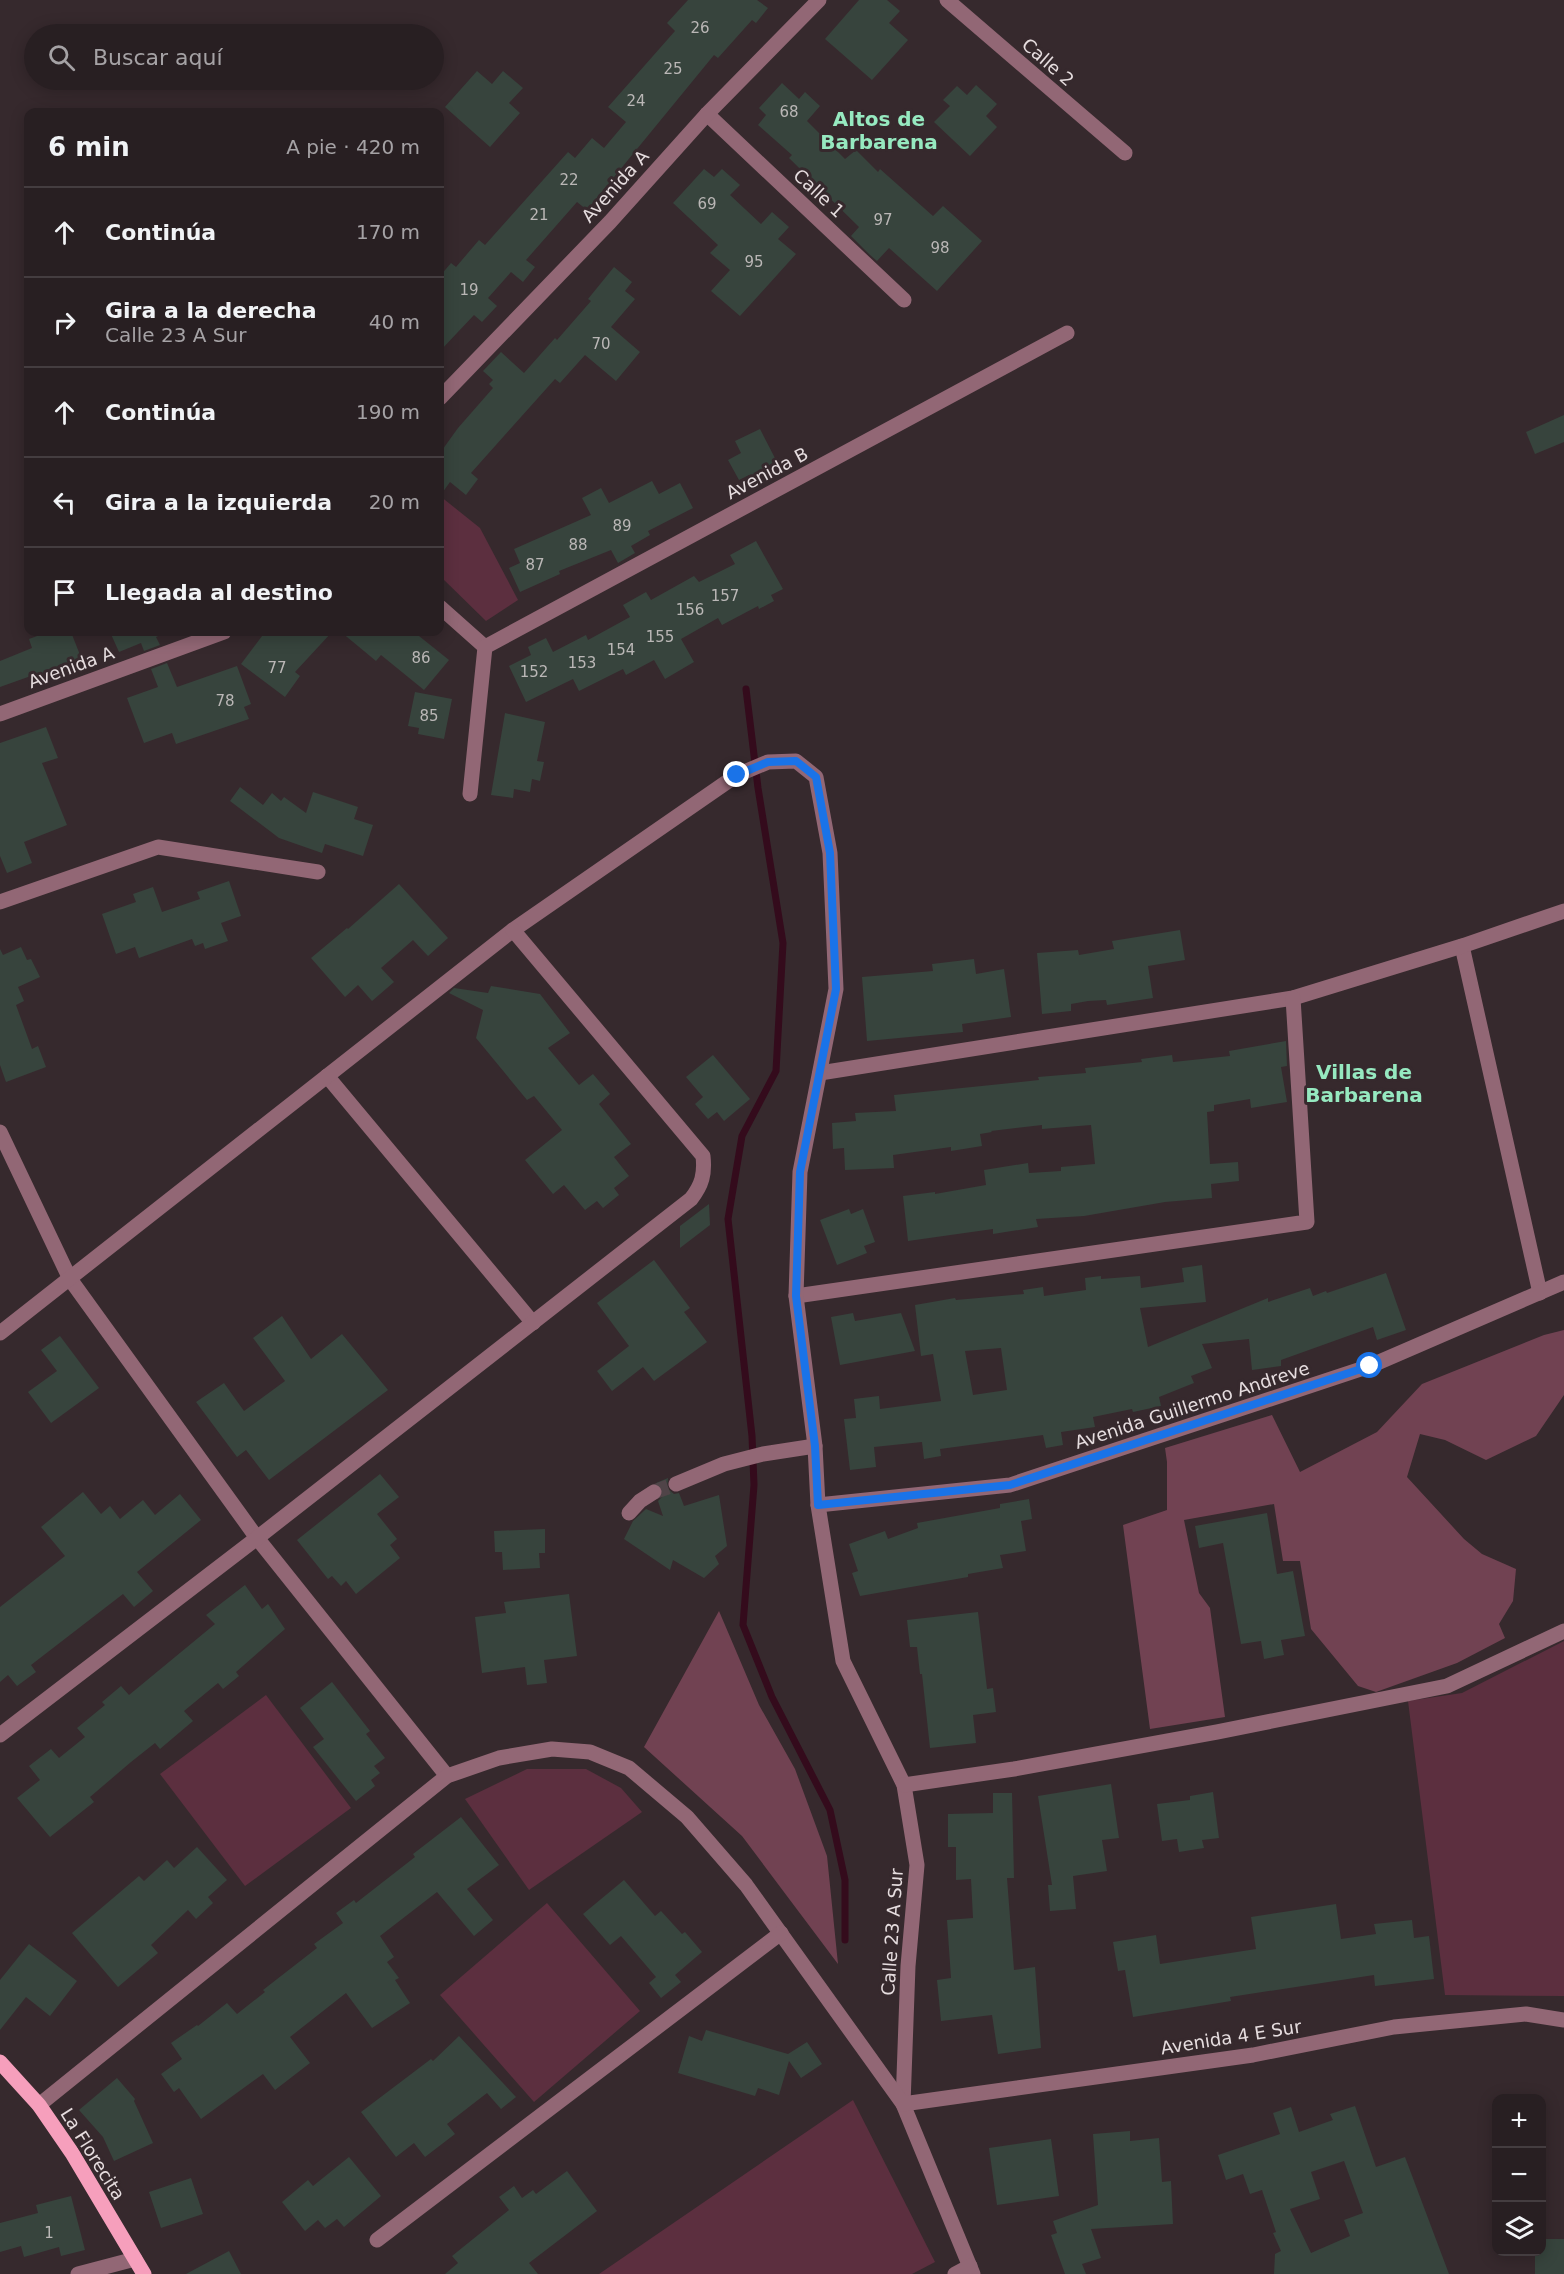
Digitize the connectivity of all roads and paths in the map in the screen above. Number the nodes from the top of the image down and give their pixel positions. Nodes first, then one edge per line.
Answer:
1 (819, 0) edge
2 (946, 0) edge
3 (707, 114) junction
4 (1125, 153) dead end
5 (904, 300) dead end
6 (1067, 333) dead end
7 (444, 394) edge
8 (444, 611) edge
9 (213, 636) edge
10 (485, 647) junction
11 (0, 714) edge
12 (470, 794) dead end
13 (318, 872) dead end
14 (0, 902) edge
15 (1564, 911) edge
16 (513, 930) junction
17 (1462, 946) junction
18 (1293, 998) junction
19 (819, 1073) junction
20 (327, 1076) junction
21 (0, 1132) edge
22 (70, 1279) junction
23 (1564, 1282) edge
24 (1540, 1293) junction
25 (796, 1296) junction
26 (533, 1323) junction
27 (0, 1333) edge
28 (815, 1446) junction
29 (676, 1484) tunnel mouth
30 (654, 1492) tunnel mouth
31 (818, 1505) junction
32 (629, 1513) dead end
33 (258, 1538) junction
34 (1564, 1631) edge
35 (0, 1735) edge
36 (447, 1776) junction
37 (904, 1785) junction
38 (781, 1933) junction
39 (1564, 2020) edge
40 (0, 2062) edge
41 (39, 2104) junction
42 (903, 2104) junction
43 (377, 2240) dead end
44 (135, 2259) junction
45 (971, 2270) edge
46 (78, 2274) edge
47 (144, 2274) edge
48 (955, 2274) edge

1 - 3 street, Avenida A
2 - 4 street, Calle 2
3 - 5 street, Calle 1
3 - 7 street, Avenida A
6 - 10 street, Avenida B
8 - 10 street
9 - 11 street, Avenida A
10 - 12 street
13 - 14 street
15 - 17 street
16 - 19 street, Calle 23 A Sur
16 - 20 street, Calle 23 A Sur
16 - 26 street
17 - 18 street
17 - 24 street
18 - 19 street
18 - 25 street
19 - 25 street, Calle 23 A Sur
20 - 22 street, Calle 23 A Sur
20 - 26 street
21 - 22 street
22 - 27 street, Calle 23 A Sur
22 - 33 street
23 - 24 street, Avenida Guillermo Andreve
24 - 31 street, Avenida Guillermo Andreve
25 - 28 street, Calle 23 A Sur
26 - 33 street
28 - 29 street
28 - 31 street, Calle 23 A Sur
30 - 32 street
31 - 37 street, Calle 23 A Sur
33 - 35 street
33 - 36 street
34 - 37 street
36 - 38 street
36 - 41 street
37 - 42 street, Calle 23 A Sur
38 - 42 street
38 - 43 street
39 - 42 street, Avenida 4 E Sur
40 - 41 main road, La Florecita
41 - 44 main road, La Florecita
42 - 45 street, Calle 23 A Sur
44 - 46 street
44 - 47 main road, La Florecita
45 - 48 street

